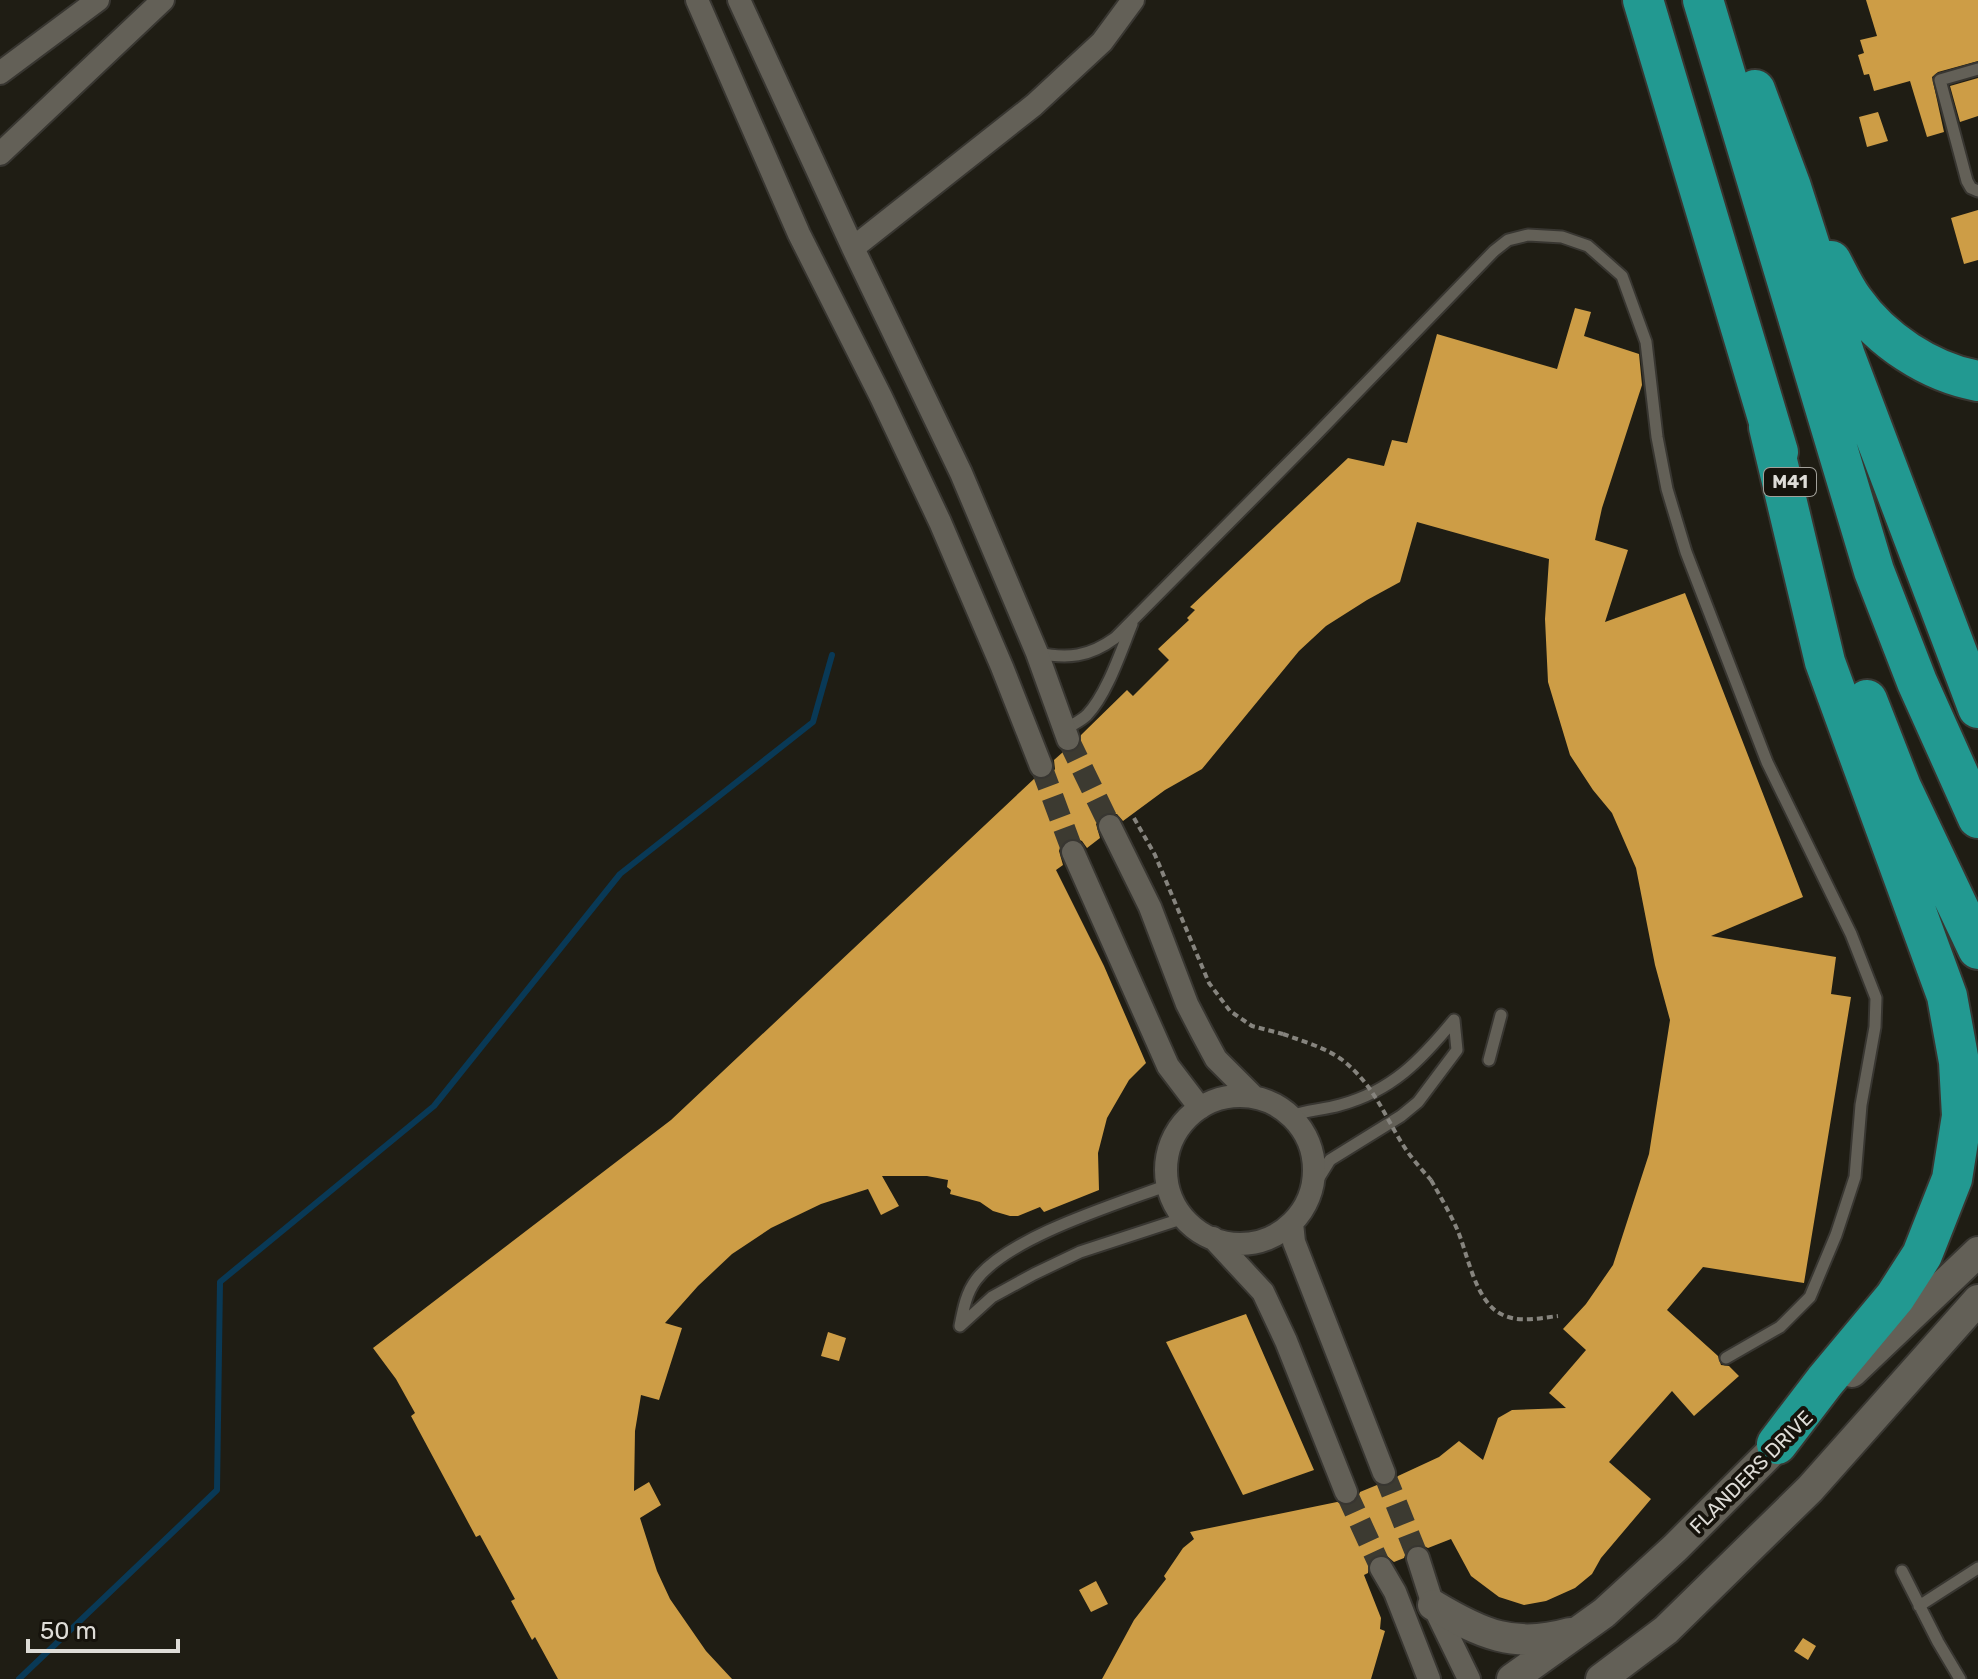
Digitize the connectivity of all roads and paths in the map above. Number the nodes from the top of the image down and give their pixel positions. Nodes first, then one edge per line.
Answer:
1 (98, 0) edge
2 (163, 0) edge
3 (697, 0) edge
4 (739, 0) edge
5 (1133, 0) edge
6 (1643, 0) edge
7 (1703, 0) edge
8 (1721, 0) edge
9 (1978, 69) edge
10 (0, 73) edge
11 (0, 154) edge
12 (1791, 187) junction
13 (1978, 191) edge
14 (853, 248) junction
15 (1978, 381) edge
16 (1769, 427) junction
17 (1135, 616) junction
18 (1037, 653) junction
19 (1978, 708) edge
20 (1067, 734) joint
21 (1041, 766) tunnel mouth
22 (1134, 818) dead end
23 (1978, 818) edge
24 (1110, 826) tunnel mouth
25 (1073, 852) tunnel mouth
26 (1978, 949) edge
27 (1501, 1015) dead end
28 (1489, 1060) dead end
29 (1254, 1097) junction
30 (1200, 1108) junction
31 (1291, 1116) junction
32 (1168, 1185) junction
33 (1312, 1189) junction
34 (1184, 1218) junction
35 (1292, 1223) junction
36 (1213, 1238) junction
37 (1978, 1252) edge
38 (1978, 1300) edge
39 (1558, 1316) dead end
40 (1726, 1358) dead end
41 (1777, 1444) junction
42 (1384, 1473) tunnel mouth
43 (1346, 1492) tunnel mouth
44 (1418, 1558) tunnel mouth
45 (1381, 1568) tunnel mouth
46 (1978, 1568) edge
47 (1902, 1571) dead end
48 (1433, 1605) junction
49 (1919, 1606) junction
50 (1577, 1631) junction
51 (1429, 1679) edge
52 (1469, 1679) edge
53 (1512, 1679) edge
54 (1602, 1679) edge
55 (1960, 1679) edge

1 - 10 street
2 - 11 street
3 - 21 street
4 - 14 street
5 - 14 street
6 - 16 highway, M41
7 - 23 highway, M41
8 - 12 highway
9 - 13 lane
12 - 15 highway
12 - 19 highway
14 - 18 street
16 - 26 highway, M41
16 - 41 highway
17 - 18 lane
17 - 20 lane
17 - 40 lane
18 - 20 street
22 - 39 path, bridge
24 - 29 street
25 - 30 street
27 - 28 lane
29 - 30 street
29 - 31 street
30 - 32 street
31 - 33 street
31 - 33 lane
32 - 34 street
32 - 34 lane
33 - 35 street
34 - 36 street
35 - 36 street
35 - 42 street
36 - 43 street
37 - 41 street, FLANDERS DRIVE
38 - 54 street
41 - 50 street, FLANDERS DRIVE
44 - 48 street
45 - 51 street
46 - 49 lane
47 - 49 lane
48 - 50 street
48 - 52 street
49 - 55 lane
50 - 53 street, FLANDERS DRIVE

